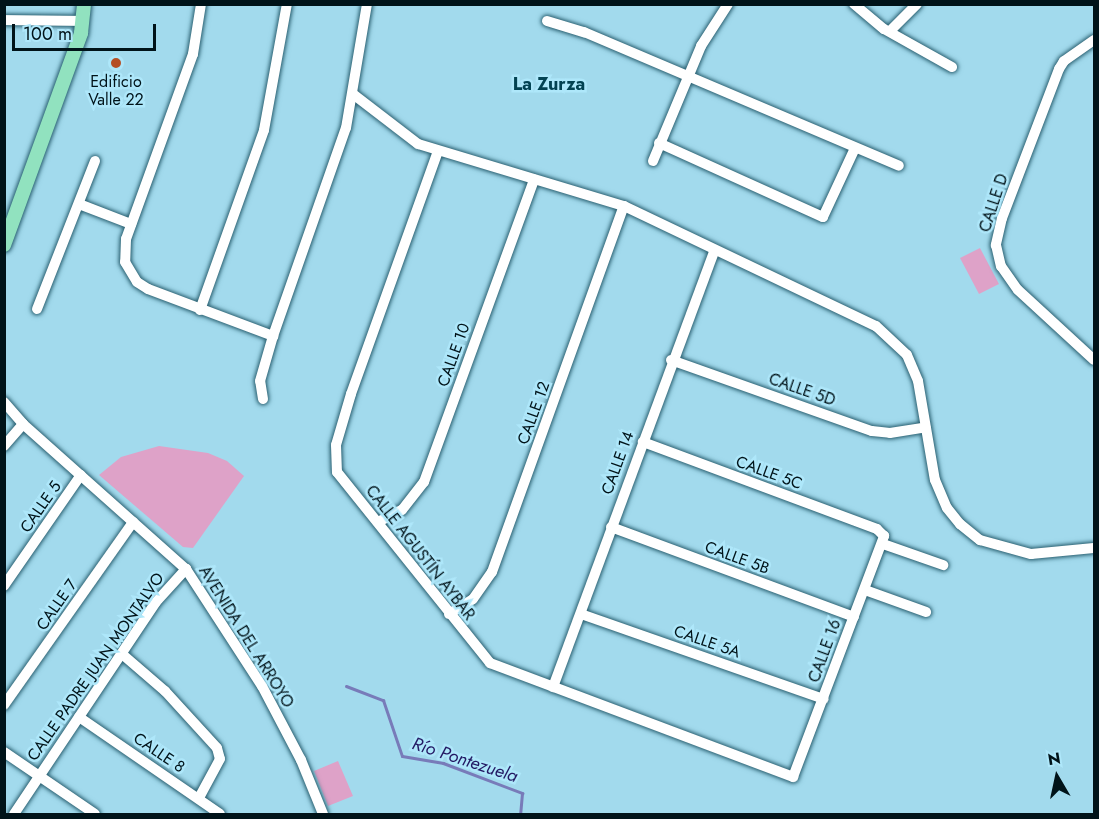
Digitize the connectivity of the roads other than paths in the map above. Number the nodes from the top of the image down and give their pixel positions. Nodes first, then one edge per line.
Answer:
1 (84, 4) edge
2 (201, 4) edge
3 (287, 4) edge
4 (367, 4) edge
5 (728, 4) edge
6 (854, 4) edge
7 (917, 4) edge
8 (4, 20) edge
9 (83, 21) junction
10 (547, 21) dead end
11 (890, 31) junction
12 (1095, 40) edge
13 (952, 67) dead end
14 (688, 77) junction
15 (354, 94) junction
16 (659, 143) junction
17 (855, 148) junction
18 (438, 151) junction
19 (95, 161) dead end
20 (653, 161) dead end
21 (898, 166) dead end
22 (534, 179) junction
23 (79, 204) junction
24 (624, 206) junction
25 (132, 224) junction
26 (4, 245) edge
27 (714, 251) junction
28 (37, 309) dead end
29 (200, 310) junction
30 (273, 336) junction
31 (671, 360) junction
32 (1095, 360) edge
33 (262, 399) dead end
34 (4, 402) edge
35 (23, 424) junction
36 (926, 427) junction
37 (643, 442) junction
38 (4, 446) edge
39 (81, 475) junction
40 (133, 522) junction
41 (378, 522) junction
42 (611, 527) junction
43 (884, 540) junction
44 (1095, 548) edge
45 (943, 565) dead end
46 (186, 569) junction
47 (4, 586) edge
48 (865, 590) junction
49 (926, 612) dead end
50 (448, 614) junction
51 (581, 614) junction
52 (854, 617) junction
53 (122, 654) junction
54 (553, 687) junction
55 (824, 699) junction
56 (4, 705) edge
57 (79, 717) junction
58 (4, 752) edge
59 (38, 775) junction
60 (793, 777) joint
61 (199, 798) junction
62 (14, 814) edge
63 (95, 814) edge
64 (220, 814) edge
65 (323, 814) edge

1 - 9 main road
2 - 25 street
3 - 29 street
4 - 15 street
5 - 14 street
6 - 11 street
7 - 11 street
8 - 9 street
9 - 26 main road
10 - 14 street
11 - 13 street
12 - 32 street, CALLE D
14 - 16 street
14 - 17 street
15 - 18 street
15 - 30 street
16 - 17 street
16 - 20 street
17 - 21 street
18 - 22 street
18 - 41 street, CALLE AGUSTÍN AYBAR
19 - 23 street
22 - 24 street
22 - 41 street, CALLE 10
23 - 25 street
23 - 28 street
24 - 27 street
24 - 50 street, CALLE 12
25 - 29 street
27 - 31 street, CALLE 14
27 - 36 street
29 - 30 street
30 - 33 street
31 - 36 street, CALLE 5D
31 - 37 street, CALLE 14
34 - 35 street, AVENIDA DEL ARROYO
35 - 38 street
35 - 39 street, AVENIDA DEL ARROYO
36 - 44 street
37 - 42 street, CALLE 14
37 - 43 street, CALLE 5C
39 - 40 street, AVENIDA DEL ARROYO
39 - 47 street, CALLE 5
40 - 46 street, AVENIDA DEL ARROYO
40 - 56 street, CALLE 7
41 - 50 street, CALLE AGUSTÍN AYBAR
42 - 51 street, CALLE 14
42 - 52 street, CALLE 5B
43 - 45 street, CALLE 5C
43 - 48 street, CALLE 16
46 - 53 street, CALLE PADRE JUAN MONTALVO
46 - 65 street, AVENIDA DEL ARROYO
48 - 49 street
48 - 52 street, CALLE 16
50 - 54 street, CALLE AGUSTÍN AYBAR
51 - 54 street, CALLE 14
51 - 55 street, CALLE 5A
52 - 55 street, CALLE 16
53 - 57 street, CALLE PADRE JUAN MONTALVO
53 - 61 street
54 - 60 street, CALLE AGUSTÍN AYBAR
55 - 60 street, CALLE 16
57 - 59 street, CALLE PADRE JUAN MONTALVO
57 - 61 street, CALLE 8
58 - 59 street
59 - 62 street, CALLE PADRE JUAN MONTALVO
59 - 63 street
61 - 64 street, CALLE 8

